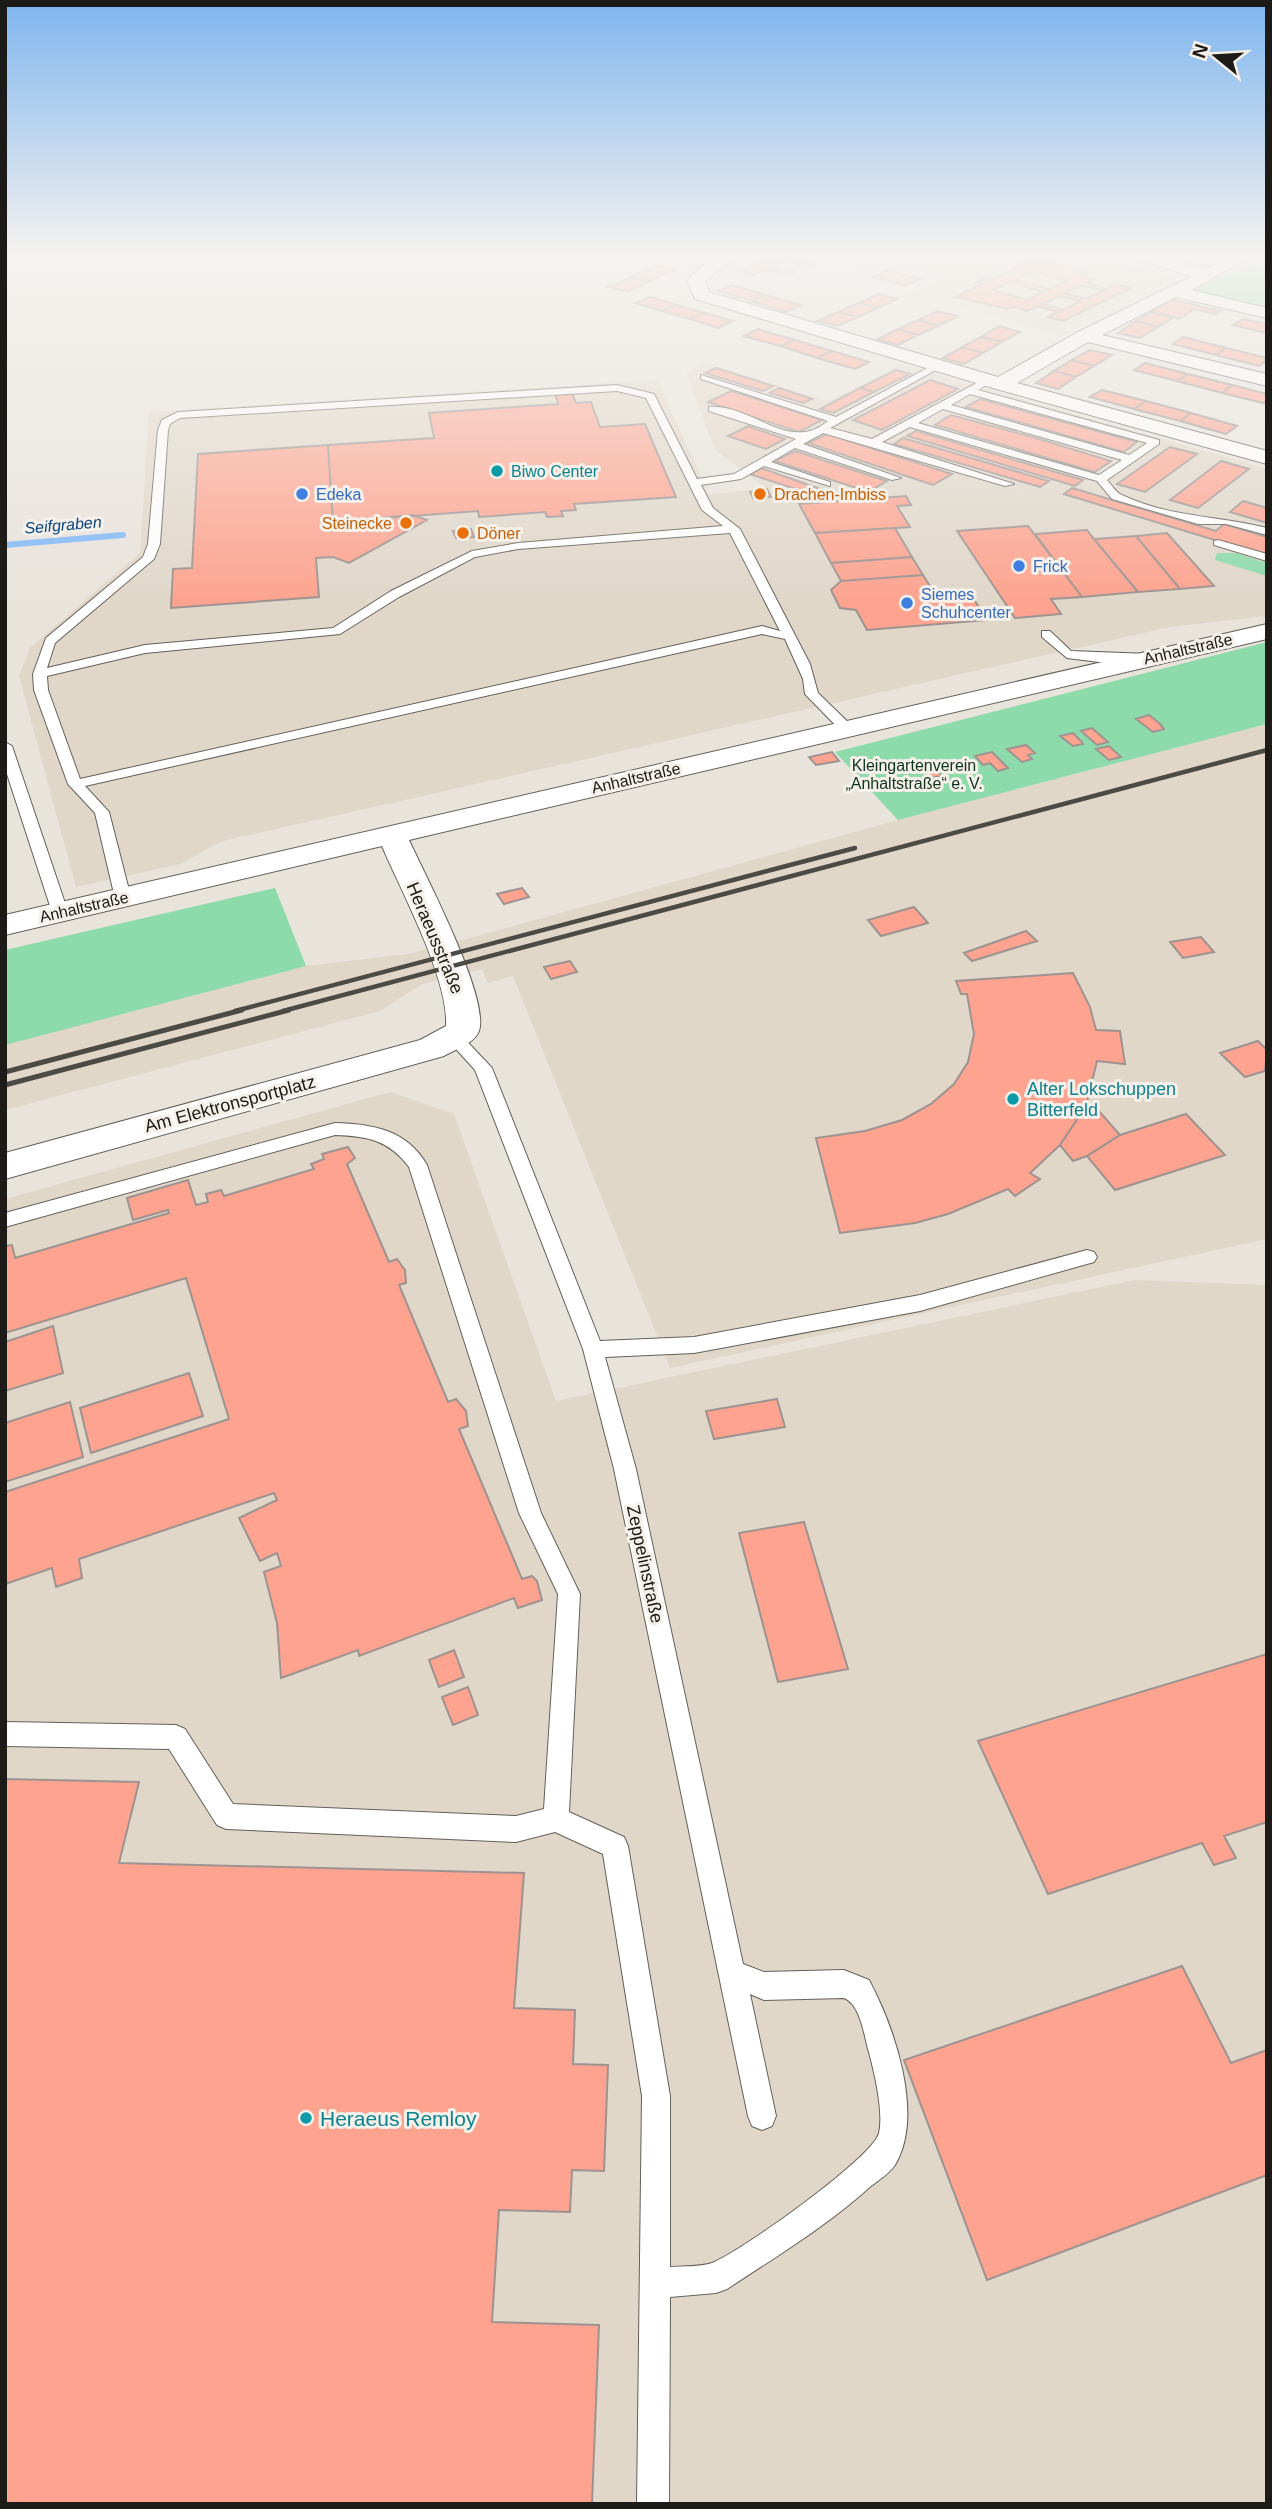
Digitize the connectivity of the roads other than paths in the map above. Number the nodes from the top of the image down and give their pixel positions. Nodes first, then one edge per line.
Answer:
1 (931, 370) edge
2 (952, 370) edge
3 (1018, 370) edge
4 (1226, 370) edge
5 (704, 377) dead end
6 (1267, 380) edge
7 (994, 382) junction
8 (968, 390) junction
9 (941, 405) junction
10 (713, 409) dead end
11 (838, 421) junction
12 (908, 423) junction
13 (822, 429) junction
14 (797, 441) junction
15 (873, 443) junction
16 (1265, 456) edge
17 (1130, 459) junction
18 (761, 462) junction
19 (897, 478) dead end
20 (1101, 479) junction
21 (696, 482) junction
22 (826, 484) dead end
23 (1009, 484) dead end
24 (734, 529) junction
25 (1267, 533) edge
26 (1218, 543) dead end
27 (1267, 558) edge
28 (1267, 631) edge
29 (1046, 634) dead end
30 (787, 636) junction
31 (1072, 665) junction
32 (39, 674) junction
33 (847, 729) junction
34 (5, 746) edge
35 (75, 784) junction
36 (392, 836) junction
37 (123, 898) junction
38 (60, 912) junction
39 (5, 925) edge
40 (454, 1038) junction
41 (5, 1166) edge
42 (5, 1220) edge
43 (1087, 1257) dead end
44 (593, 1349) junction
45 (5, 1734) edge
46 (556, 1819) junction
47 (731, 1973) junction
48 (762, 2116) dead end
49 (657, 2283) junction
50 (653, 2504) edge

1 - 11 lane
2 - 7 street
3 - 7 street
4 - 6 street
5 - 11 lane
7 - 8 lane
7 - 16 street
8 - 9 lane
8 - 17 lane
9 - 12 lane
9 - 17 lane
10 - 14 lane
11 - 13 lane
12 - 15 lane
12 - 20 lane
13 - 14 lane
13 - 15 lane
14 - 18 lane
14 - 19 lane
15 - 23 lane
17 - 20 lane
18 - 21 lane
18 - 22 lane
20 - 25 lane
21 - 24 lane
21 - 32 lane
24 - 30 lane
24 - 32 lane
26 - 27 lane
28 - 31 street, Anhaltstraße
29 - 31 lane
30 - 33 lane
30 - 35 lane
31 - 33 street, Anhaltstraße
32 - 35 lane
33 - 36 street, Anhaltstraße
34 - 38 lane
35 - 37 lane
36 - 37 street, Anhaltstraße
36 - 40 street, Heraeusstraße
37 - 38 street, Anhaltstraße
38 - 39 street, Anhaltstraße
40 - 41 street, Am Elektronsportplatz
40 - 44 lane, Zeppelinstraße
42 - 46 lane
43 - 44 lane
44 - 47 lane, Zeppelinstraße
45 - 46 lane
46 - 49 lane
47 - 48 lane, Zeppelinstraße
47 - 49 lane
49 - 50 lane

